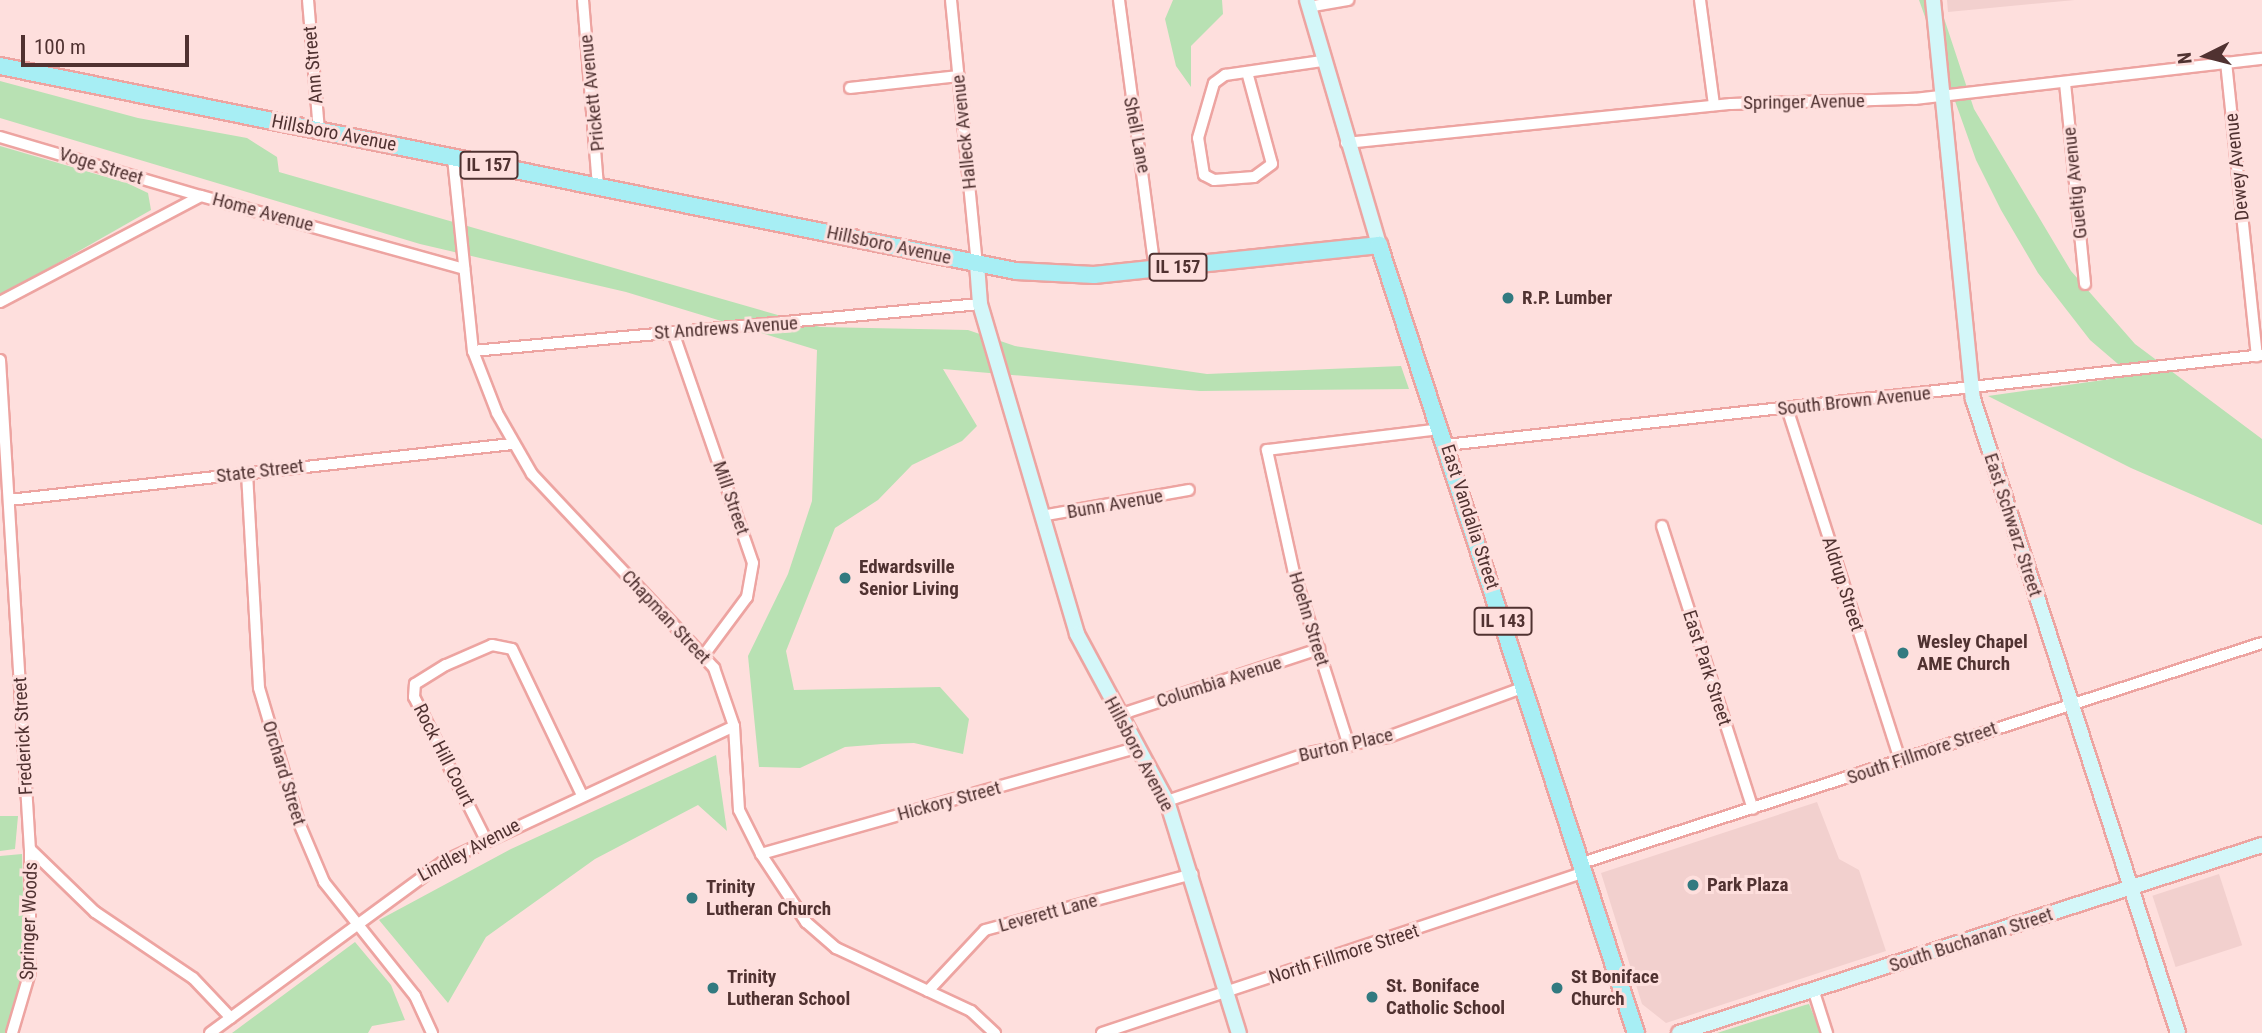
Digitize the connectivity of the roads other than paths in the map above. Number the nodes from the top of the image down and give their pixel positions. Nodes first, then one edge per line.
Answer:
1 (308, 0) edge
2 (583, 0) edge
3 (951, 0) edge
4 (1119, 0) edge
5 (1348, 0) edge
6 (1700, 0) edge
7 (1933, 0) edge
8 (1308, 3) edge
9 (2262, 59) edge
10 (1322, 61) junction
11 (2226, 62) junction
12 (0, 66) edge
13 (1247, 72) junction
14 (958, 76) junction
15 (2065, 83) junction
16 (850, 88) dead end
17 (1943, 96) junction
18 (1714, 105) junction
19 (319, 130) junction
20 (0, 137) edge
21 (1346, 143) junction
22 (453, 158) junction
23 (598, 186) junction
24 (201, 196) junction
25 (1380, 245) junction
26 (977, 264) junction
27 (464, 269) junction
28 (1155, 269) junction
29 (2085, 284) dead end
30 (0, 302) edge
31 (980, 304) junction
32 (673, 332) junction
33 (472, 351) junction
34 (2259, 355) edge
35 (0, 360) edge
36 (1971, 389) junction
37 (1787, 408) junction
38 (1441, 429) junction
39 (512, 444) junction
40 (1446, 445) junction
41 (247, 472) junction
42 (1189, 490) dead end
43 (9, 500) junction
44 (1041, 516) junction
45 (1662, 526) dead end
46 (2262, 643) edge
47 (1319, 649) junction
48 (704, 655) junction
49 (1525, 687) junction
50 (2070, 703) junction
51 (1119, 715) junction
52 (734, 726) junction
53 (1349, 746) junction
54 (1138, 747) junction
55 (1900, 760) junction
56 (581, 793) junction
57 (1167, 801) junction
58 (1753, 809) junction
59 (486, 840) junction
60 (2262, 845) edge
61 (30, 849) junction
62 (761, 854) junction
63 (1583, 868) junction
64 (1193, 874) junction
65 (2133, 887) junction
66 (354, 924) junction
67 (929, 991) junction
68 (1227, 992) junction
69 (1814, 992) junction
70 (230, 1018) junction
71 (12, 1033) edge
72 (211, 1033) edge
73 (432, 1033) edge
74 (995, 1033) edge
75 (1102, 1033) edge
76 (1239, 1033) edge
77 (1636, 1033) edge
78 (1679, 1033) edge
79 (1827, 1033) edge
80 (2178, 1033) edge

1 - 19 street, Ann Street
2 - 23 street, Prickett Avenue
3 - 14 street, Halleck Avenue
4 - 28 street, Shell Lane
5 - 8 street
6 - 18 street
7 - 17 street, East Schwarz Street
8 - 10 street, East Vandalia Street / IL 143
9 - 11 street, Springer Avenue
10 - 13 street
10 - 21 street, East Vandalia Street / IL 143
11 - 15 street, Springer Avenue
11 - 34 street, Dewey Avenue
12 - 19 main road, Hillsboro Avenue / IL 157
13 - 13 street
14 - 16 street
14 - 26 street, Halleck Avenue
15 - 17 street, Springer Avenue
15 - 29 street, Gueltig Avenue
17 - 18 street, Springer Avenue
17 - 36 street, East Schwarz Street
18 - 21 street, Springer Avenue
19 - 22 main road, Hillsboro Avenue / IL 157
20 - 24 street, Voge Street
21 - 25 street, East Vandalia Street / IL 143
22 - 23 main road, Hillsboro Avenue / IL 157
22 - 27 street, Chapman Street
23 - 26 main road, Hillsboro Avenue / IL 157
24 - 27 street, Home Avenue
24 - 30 street, Home Avenue
25 - 28 main road, IL 157
25 - 38 main road, East Vandalia Street / IL 143
26 - 28 main road, IL 157
26 - 31 street, Hillsboro Avenue
27 - 33 street, Chapman Street
31 - 32 street, St Andrews Avenue
31 - 44 street, Hillsboro Avenue
32 - 33 street, St Andrews Avenue
32 - 48 street, Mill Street
33 - 39 street, Chapman Street
34 - 36 street, South Brown Avenue
35 - 43 street, Frederick Street
36 - 37 street, South Brown Avenue
36 - 50 street, East Schwarz Street
37 - 40 street, South Brown Avenue
37 - 55 street, Aldrup Street
38 - 40 main road, East Vandalia Street / IL 143
38 - 47 street, Hoehn Street
39 - 41 street, State Street
39 - 48 street, Chapman Street
40 - 49 main road, East Vandalia Street / IL 143
41 - 43 street, State Street
41 - 66 street, Orchard Street
42 - 44 street, Bunn Avenue
43 - 61 street, Frederick Street
44 - 51 street, Hillsboro Avenue
45 - 58 street, East Park Street
46 - 50 street, South Fillmore Street
47 - 51 street, Columbia Avenue
47 - 53 street, Hoehn Street
48 - 52 street, Chapman Street
49 - 53 street, Burton Place
49 - 63 main road, East Vandalia Street / IL 143
50 - 55 street, South Fillmore Street
50 - 65 street, East Schwarz Street
51 - 54 street, Hillsboro Avenue
52 - 56 street, Lindley Avenue
52 - 62 street, Chapman Street
53 - 57 street, Burton Place
54 - 57 street, Hillsboro Avenue
54 - 62 street, Hickory Street
55 - 58 street, South Fillmore Street
56 - 59 street, Lindley Avenue
56 - 59 street, Rock Hill Court
57 - 64 street, Hillsboro Avenue
58 - 63 street, South Fillmore Street
59 - 66 street, Lindley Avenue
60 - 65 street, South Buchanan Street
61 - 70 street
61 - 71 street, Springer Woods
62 - 67 street, Chapman Street
63 - 68 street, North Fillmore Street
63 - 77 main road, East Vandalia Street / IL 143
64 - 67 street, Leverett Lane
64 - 68 street, Hillsboro Avenue
65 - 69 street, South Buchanan Street
65 - 80 street, East Schwarz Street
66 - 70 street, Lindley Avenue
66 - 73 street, Orchard Street
67 - 74 street, Chapman Street
68 - 75 street, North Fillmore Street
68 - 76 street, Hillsboro Avenue
69 - 78 street, South Buchanan Street
69 - 79 street
70 - 72 street

